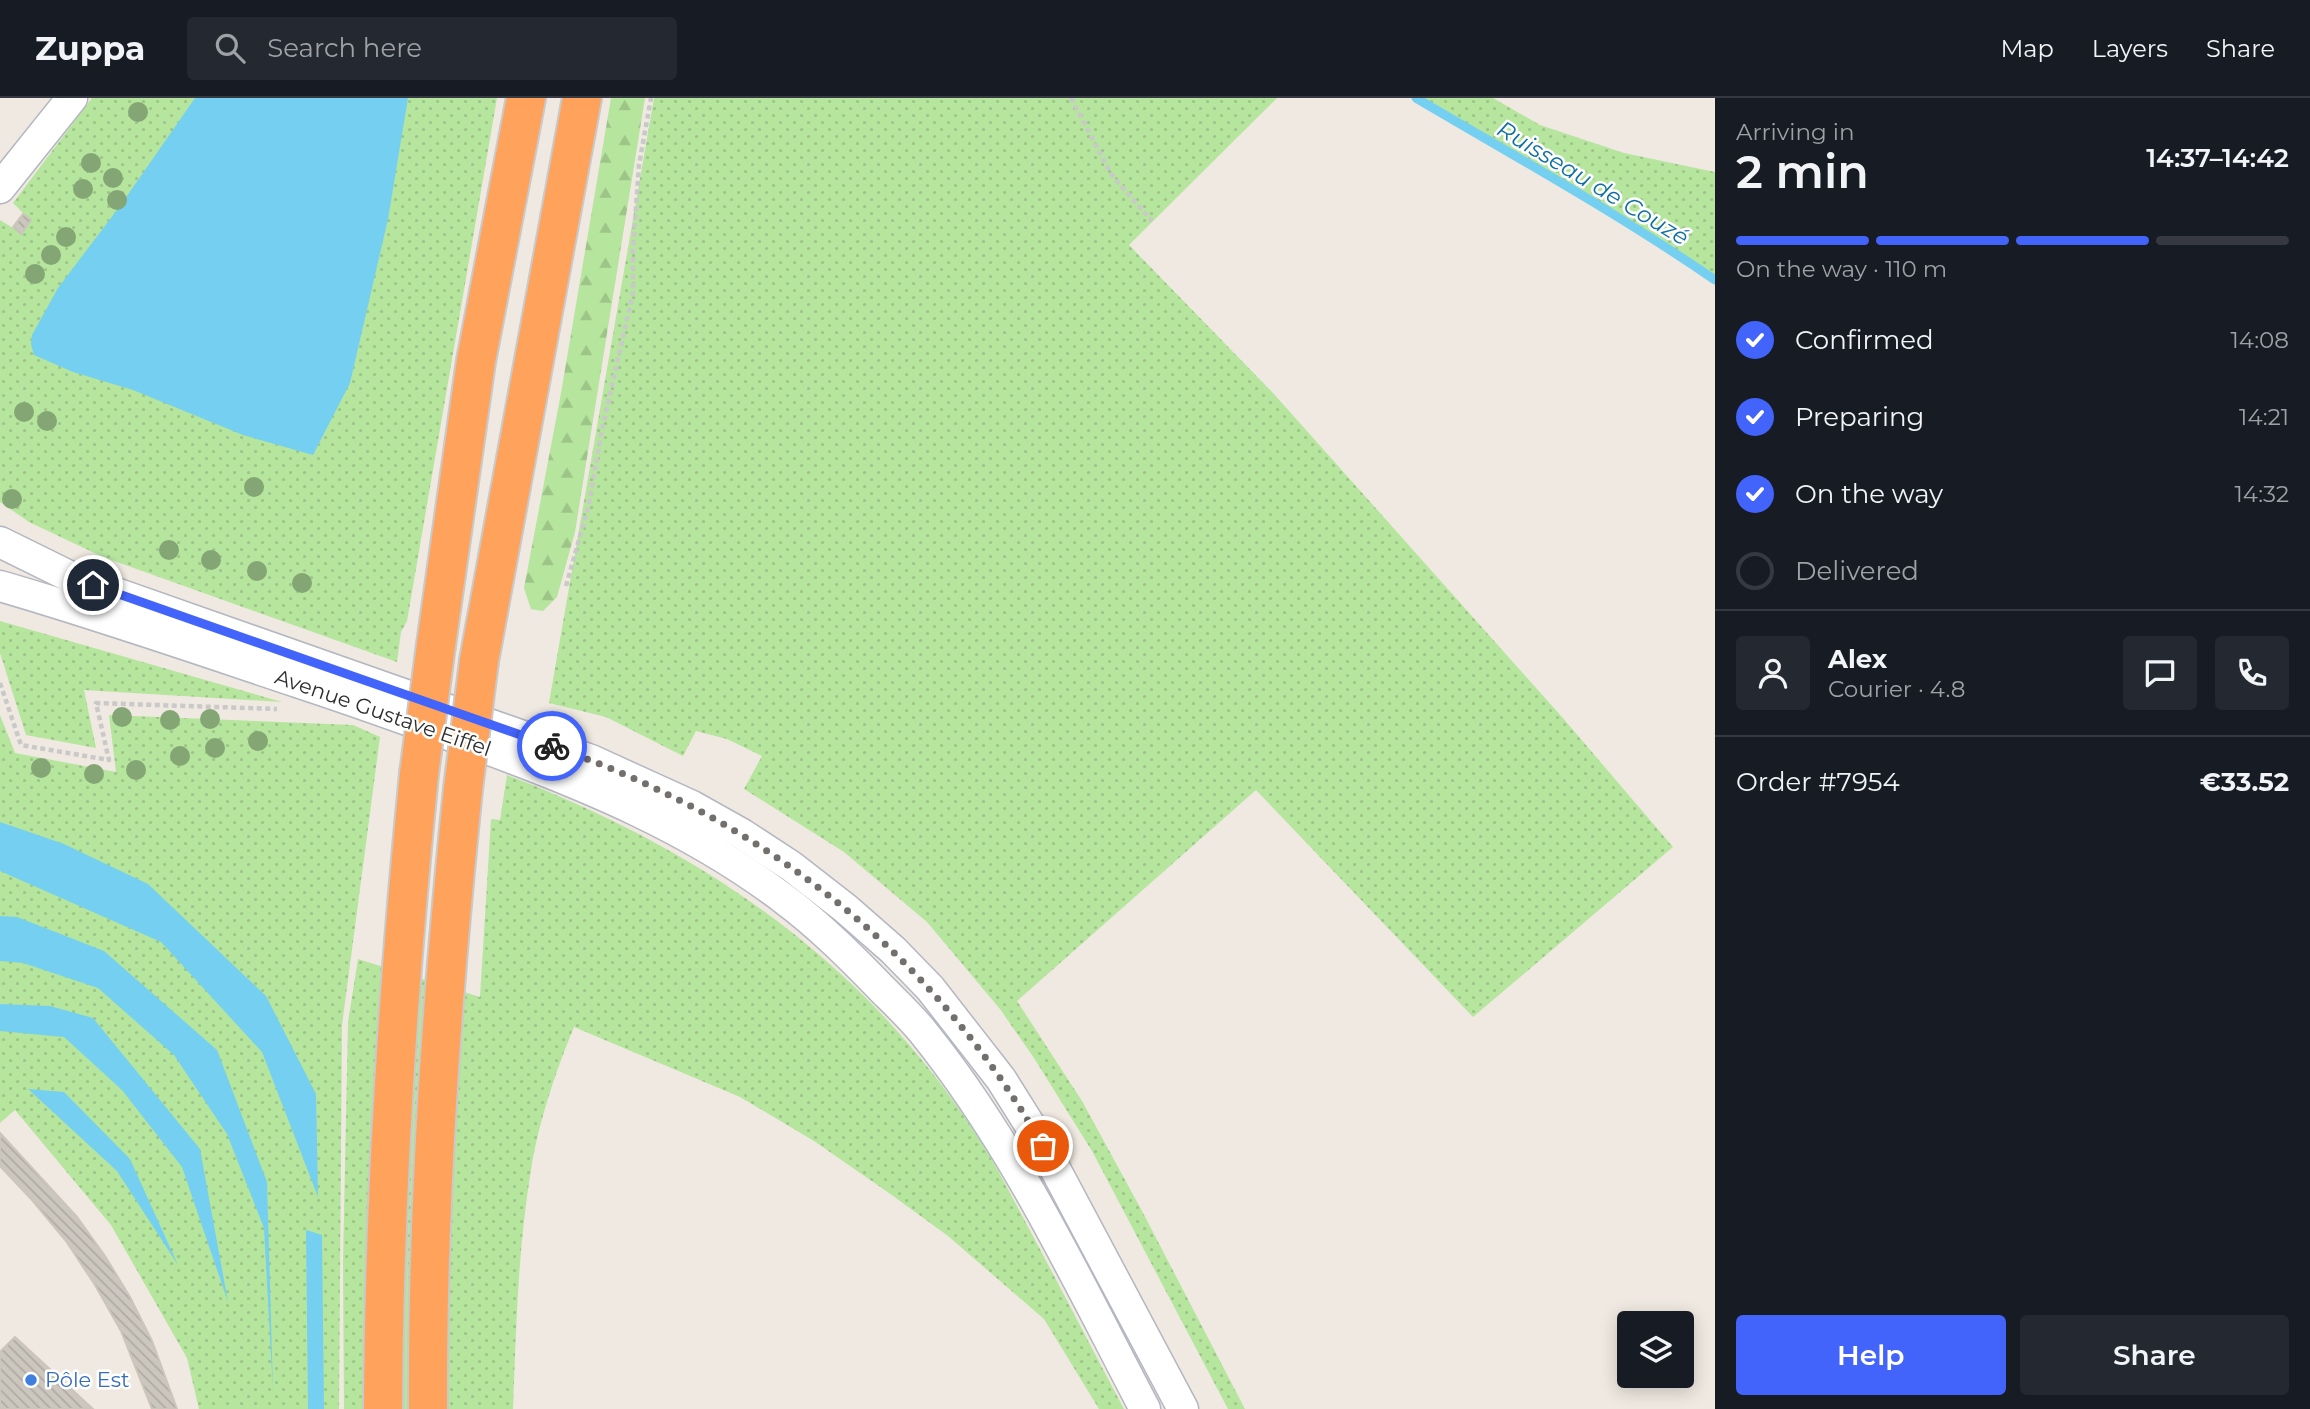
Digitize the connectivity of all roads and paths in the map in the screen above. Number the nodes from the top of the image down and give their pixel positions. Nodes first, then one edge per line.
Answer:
1 (72, 98) edge
2 (526, 98) edge
3 (582, 98) edge
4 (651, 98) edge
5 (1071, 98) edge
6 (0, 188) edge
7 (1152, 221) dead end
8 (0, 542) edge
9 (0, 586) edge
10 (566, 586) dead end
11 (0, 682) edge
12 (281, 709) dead end
13 (383, 1409) edge
14 (428, 1409) edge
15 (1145, 1409) edge
16 (1183, 1409) edge

1 - 6 street
2 - 13 highway, bridge
3 - 14 highway, bridge
4 - 10 path
5 - 7 path
8 - 16 street, Avenue Gustave Eiffel
9 - 15 street, Avenue Gustave Eiffel
11 - 12 path

